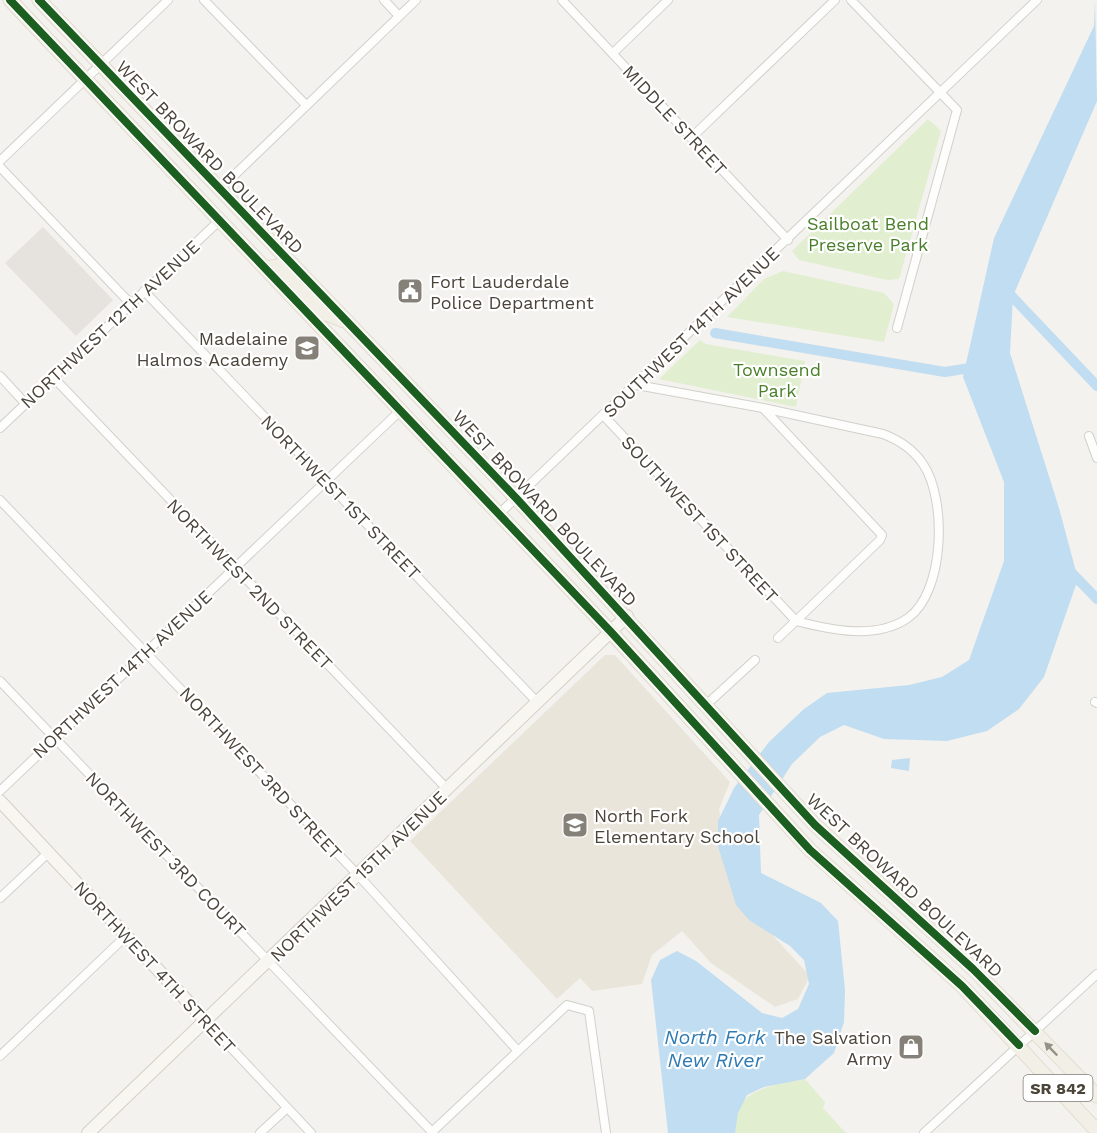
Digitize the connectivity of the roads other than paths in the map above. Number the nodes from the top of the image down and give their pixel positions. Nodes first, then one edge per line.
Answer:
1 (10, 0) edge
2 (39, 0) edge
3 (168, 0) edge
4 (204, 0) edge
5 (384, 0) edge
6 (416, 0) edge
7 (562, 0) edge
8 (668, 0) edge
9 (835, 0) edge
10 (851, 0) edge
11 (1037, 0) edge
12 (399, 16) junction
13 (613, 53) junction
14 (101, 64) junction
15 (86, 79) junction
16 (941, 93) junction
17 (306, 105) junction
18 (691, 138) junction
19 (0, 161) edge
20 (0, 167) edge
21 (220, 189) junction
22 (220, 220) junction
23 (788, 240) junction
24 (267, 268) junction
25 (144, 291) junction
26 (130, 303) junction
27 (348, 323) junction
28 (897, 328) dead end
29 (339, 344) junction
30 (0, 376) edge
31 (53, 377) junction
32 (637, 385) junction
33 (26, 403) junction
34 (763, 408) junction
35 (402, 410) junction
36 (433, 411) junction
37 (604, 416) junction
38 (0, 428) edge
39 (1089, 436) dead end
40 (1097, 458) edge
41 (326, 480) junction
42 (516, 498) junction
43 (0, 500) edge
44 (499, 514) junction
45 (235, 568) junction
46 (627, 616) junction
47 (796, 621) junction
48 (611, 632) junction
49 (778, 638) dead end
50 (146, 652) junction
51 (755, 660) dead end
52 (0, 681) edge
53 (538, 703) junction
54 (706, 705) junction
55 (54, 738) junction
56 (448, 790) junction
57 (0, 791) edge
58 (0, 801) edge
59 (810, 849) junction
60 (48, 853) junction
61 (358, 875) junction
62 (0, 898) edge
63 (913, 916) junction
64 (126, 936) junction
65 (269, 961) junction
66 (1097, 974) edge
67 (206, 1021) junction
68 (1035, 1031) junction
69 (1019, 1045) junction
70 (518, 1051) junction
71 (0, 1056) edge
72 (1097, 1096) edge
73 (287, 1108) junction
74 (1097, 1131) edge
75 (88, 1133) edge
76 (260, 1133) edge
77 (311, 1133) edge
78 (432, 1133) edge
79 (606, 1133) edge
80 (924, 1133) edge

1 - 15 main road, WEST BROWARD BOULEVARD / SR 842
2 - 14 main road, WEST BROWARD BOULEVARD / SR 842
3 - 14 street
4 - 17 street
5 - 12 street
6 - 12 street
7 - 13 street, MIDDLE STREET
8 - 13 street
9 - 18 street
10 - 16 street
11 - 16 street, SOUTHWEST 14TH AVENUE
12 - 17 street
13 - 18 street, MIDDLE STREET
14 - 15 street
14 - 21 main road, WEST BROWARD BOULEVARD / SR 842
15 - 19 street
15 - 22 main road, WEST BROWARD BOULEVARD / SR 842
16 - 23 street, SOUTHWEST 14TH AVENUE
16 - 28 street
17 - 21 street
18 - 23 street, MIDDLE STREET
20 - 26 street
21 - 27 main road, WEST BROWARD BOULEVARD / SR 842
22 - 24 main road, WEST BROWARD BOULEVARD / SR 842
22 - 25 street, NORTHWEST 12TH AVENUE
23 - 32 street, SOUTHWEST 14TH AVENUE
24 - 27 main road
24 - 29 main road, WEST BROWARD BOULEVARD / SR 842
25 - 26 street, NORTHWEST 12TH AVENUE
25 - 41 street, NORTHWEST 1ST STREET
26 - 31 street, NORTHWEST 12TH AVENUE
27 - 36 main road, WEST BROWARD BOULEVARD / SR 842
29 - 35 main road, WEST BROWARD BOULEVARD / SR 842
29 - 36 main road
30 - 33 street
31 - 33 street, NORTHWEST 12TH AVENUE
31 - 45 street, NORTHWEST 2ND STREET
32 - 34 street
32 - 37 street, SOUTHWEST 14TH AVENUE
33 - 38 street, NORTHWEST 12TH AVENUE
34 - 47 street
34 - 47 street
35 - 41 street, NORTHWEST 14TH AVENUE
35 - 44 main road, WEST BROWARD BOULEVARD / SR 842
36 - 42 main road, WEST BROWARD BOULEVARD / SR 842
37 - 42 street, SOUTHWEST 14TH AVENUE
37 - 47 street, SOUTHWEST 1ST STREET
39 - 40 street
41 - 45 street, NORTHWEST 14TH AVENUE
41 - 53 street, NORTHWEST 1ST STREET
42 - 44 street, SOUTHWEST 14TH AVENUE
42 - 46 main road, WEST BROWARD BOULEVARD / SR 842
43 - 50 street, NORTHWEST 3RD STREET
44 - 48 main road, WEST BROWARD BOULEVARD / SR 842
45 - 50 street, NORTHWEST 14TH AVENUE
45 - 56 street, NORTHWEST 2ND STREET
46 - 48 street, NORTHWEST 15TH AVENUE
46 - 54 main road, WEST BROWARD BOULEVARD / SR 842
47 - 49 street
48 - 53 street, NORTHWEST 15TH AVENUE
48 - 59 main road, WEST BROWARD BOULEVARD / SR 842
50 - 55 street, NORTHWEST 14TH AVENUE
50 - 61 street, NORTHWEST 3RD STREET
51 - 54 street
52 - 55 street, NORTHWEST 3RD COURT
53 - 56 street, NORTHWEST 15TH AVENUE
54 - 63 main road, WEST BROWARD BOULEVARD / SR 842
55 - 57 street, NORTHWEST 14TH AVENUE
55 - 65 street, NORTHWEST 3RD COURT
56 - 61 street, NORTHWEST 15TH AVENUE
58 - 60 street, NORTHWEST 4TH STREET
59 - 63 main road
59 - 69 main road, WEST BROWARD BOULEVARD / SR 842
60 - 62 street
60 - 64 street, NORTHWEST 4TH STREET
61 - 65 street, NORTHWEST 15TH AVENUE
61 - 70 street, NORTHWEST 3RD STREET
63 - 68 main road, WEST BROWARD BOULEVARD / SR 842
64 - 67 street, NORTHWEST 4TH STREET
64 - 71 street
65 - 67 street, NORTHWEST 15TH AVENUE
65 - 78 street, NORTHWEST 3RD COURT
66 - 68 street
67 - 73 street, NORTHWEST 4TH STREET
67 - 75 street, NORTHWEST 15TH AVENUE
68 - 69 street
72 -> 68 main road, WEST BROWARD BOULEVARD / SR 842
69 - 74 main road, WEST BROWARD BOULEVARD / SR 842
69 - 80 street
70 - 78 street
70 - 79 street
73 - 76 street
73 - 77 street, NORTHWEST 4TH STREET

